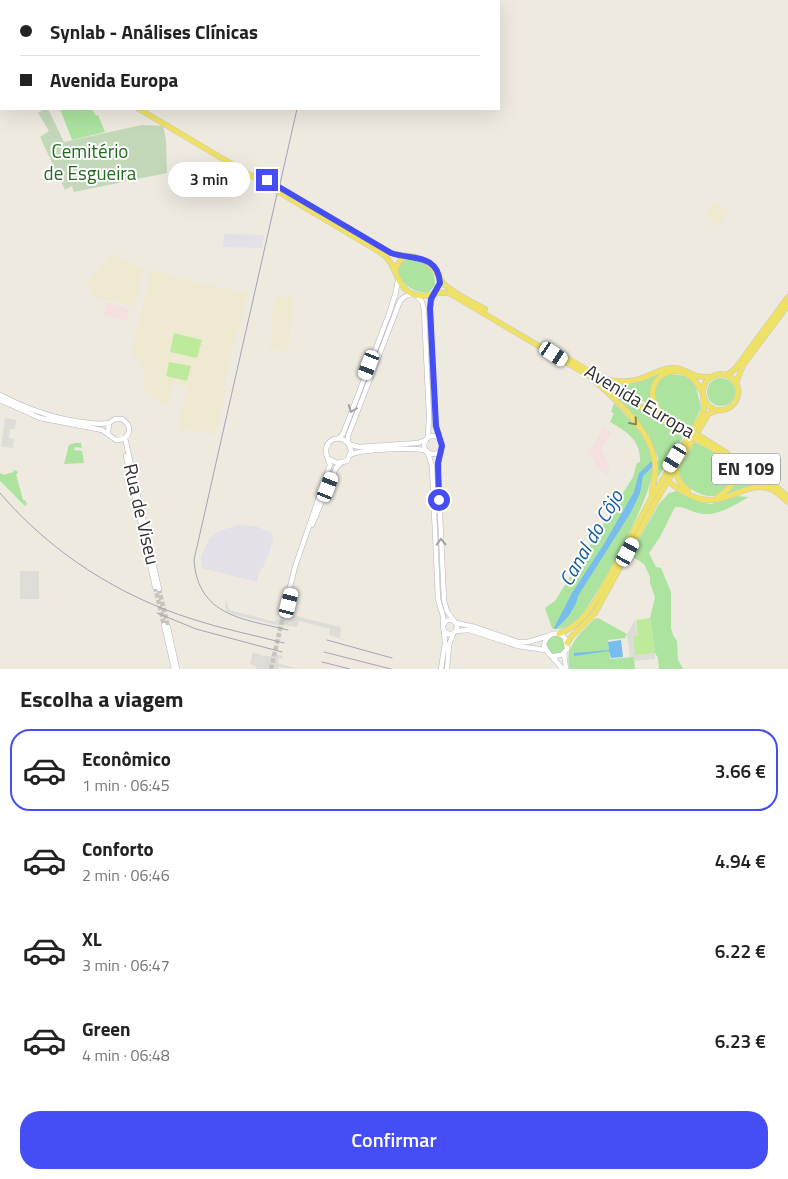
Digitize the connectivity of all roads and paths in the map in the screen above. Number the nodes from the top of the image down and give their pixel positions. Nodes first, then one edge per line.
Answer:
1 (141, 110) edge
2 (147, 110) edge
3 (405, 257) junction
4 (395, 273) junction
5 (439, 277) junction
6 (398, 281) junction
7 (434, 293) junction
8 (415, 295) junction
9 (788, 297) edge
10 (788, 305) edge
11 (588, 375) junction
12 (728, 375) junction
13 (597, 376) junction
14 (710, 377) junction
15 (736, 383) junction
16 (0, 395) edge
17 (703, 395) junction
18 (0, 400) edge
19 (718, 410) junction
20 (664, 415) junction
21 (109, 423) junction
22 (80, 424) junction
23 (683, 429) junction
24 (108, 433) junction
25 (125, 438) junction
26 (339, 438) junction
27 (427, 439) junction
28 (440, 439) junction
29 (120, 440) junction
30 (702, 440) junction
31 (348, 444) junction
32 (440, 451) junction
33 (427, 452) junction
34 (350, 455) junction
35 (725, 455) junction
36 (329, 459) junction
37 (340, 463) junction
38 (676, 467) junction
39 (669, 468) junction
40 (668, 481) junction
41 (678, 489) junction
42 (660, 494) junction
43 (652, 497) junction
44 (788, 500) edge
45 (455, 623) junction
46 (443, 625) junction
47 (166, 626) tunnel mouth
48 (444, 631) junction
49 (455, 632) junction
50 (559, 634) junction
51 (548, 636) junction
52 (567, 643) junction
53 (546, 650) junction
54 (564, 653) junction
55 (553, 656) junction
56 (176, 669) edge
57 (442, 669) edge
58 (447, 669) edge
59 (562, 669) edge
60 (566, 669) edge

1 - 4 main road
2 - 3 main road, Avenida Europa / EN 109
3 - 4 main road
3 - 5 main road, Avenida Europa / EN 109
4 - 6 main road
5 - 7 main road
5 - 13 main road, Avenida Europa / EN 109
6 - 8 main road
6 -> 26 main road
7 - 8 main road, Avenida Europa / EN 109
7 - 11 main road, Avenida Europa / EN 109
7 - 28 main road
8 - 27 main road
8 - 31 main road
9 - 12 main road
10 - 15 main road
11 - 23 main road, Avenida Europa / EN 109
11 -> 43 main road
12 - 14 main road
12 - 15 main road
13 - 14 main road
13 - 20 main road, Avenida Europa / EN 109
14 - 17 main road
15 - 19 main road
16 - 22 main road
17 - 19 main road
17 - 20 main road
17 - 39 main road
18 - 22 main road
19 - 38 main road
20 - 23 main road, Avenida Europa / EN 109
21 - 22 main road, Rua de Viseu
21 - 24 main road
21 - 25 main road, Rua de Viseu
22 - 24 main road, Rua de Viseu
23 - 30 main road, Avenida Europa / EN 109, bridge
24 - 29 main road, Rua de Viseu
25 - 29 main road, Rua de Viseu
25 - 29 main road, Rua de Viseu
26 - 31 main road
26 - 36 main road
27 - 28 main road
27 - 31 main road
27 - 33 main road
28 - 32 main road
30 - 35 main road, Avenida Europa / EN 109
30 - 44 main road, Avenida Europa / EN 109
31 - 34 main road
32 - 33 main road
45 -> 32 main road
33 - 34 main road
33 - 46 main road
34 - 37 main road
35 - 38 main road
35 - 44 main road, Avenida Europa / EN 109
36 - 37 main road
36 - 37 main road
38 - 40 main road
39 - 40 main road
39 - 43 main road
40 - 41 main road
40 - 42 main road
41 - 42 main road
41 - 44 main road
42 - 52 main road
43 - 50 main road
45 - 46 main road
45 - 49 main road
45 - 51 main road
46 - 48 main road
47 - 56 main road
48 - 49 main road
48 - 57 main road
49 - 53 main road
49 - 58 main road
50 - 51 main road
50 - 52 main road
51 - 53 main road
52 - 54 main road
53 - 55 main road
54 - 55 main road
54 - 60 main road
55 - 59 main road

